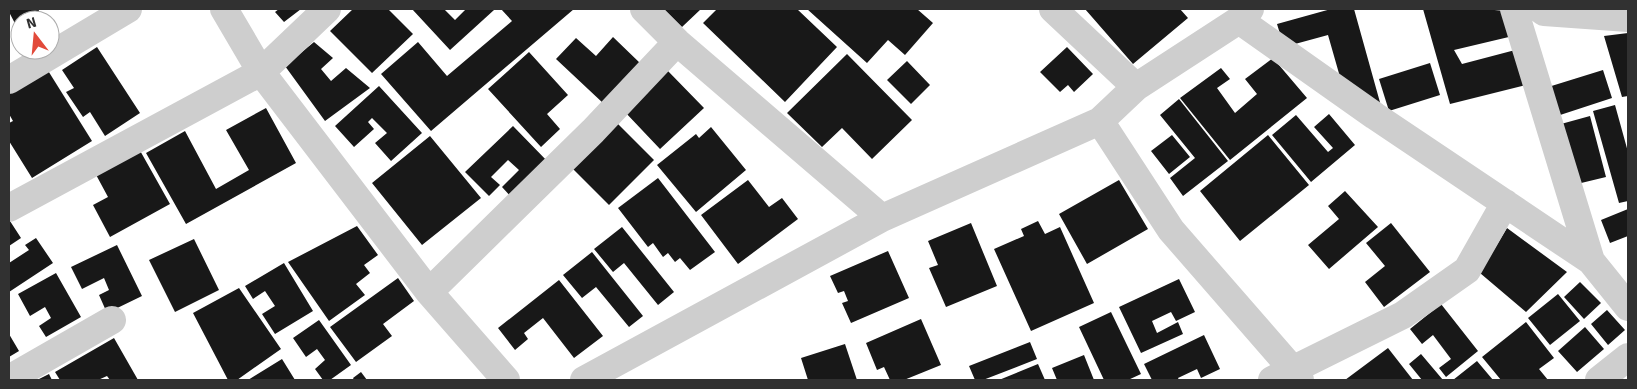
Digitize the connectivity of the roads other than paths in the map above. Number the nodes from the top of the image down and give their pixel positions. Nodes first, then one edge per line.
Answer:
1 (128, 9) edge
2 (224, 9) edge
3 (327, 9) edge
4 (644, 9) edge
5 (1053, 9) edge
6 (1514, 9) edge
7 (1540, 9) edge
8 (1244, 15) edge
9 (1628, 18) edge
10 (677, 42) junction
11 (261, 72) junction
12 (9, 80) edge
13 (1136, 87) junction
14 (1100, 121) junction
15 (1505, 203) junction
16 (9, 208) edge
17 (882, 218) junction
18 (1591, 261) junction
19 (429, 292) junction
20 (1628, 307) edge
21 (112, 320) dead end
22 (1628, 357) edge
23 (1288, 377) edge
24 (9, 379) edge
25 (506, 380) edge
26 (584, 380) edge
27 (1599, 380) edge

1 - 12 street
2 - 11 street
3 - 11 street
4 - 10 street
5 - 13 street
6 - 18 street
7 - 9 street
8 - 13 street
8 - 15 street
10 - 17 street
10 - 19 street
11 - 16 street
11 - 19 street
13 - 14 street
14 - 17 street
14 - 23 street
15 - 18 street
15 - 23 street
17 - 26 street
18 - 20 street
19 - 25 street
21 - 24 street
22 - 27 street

